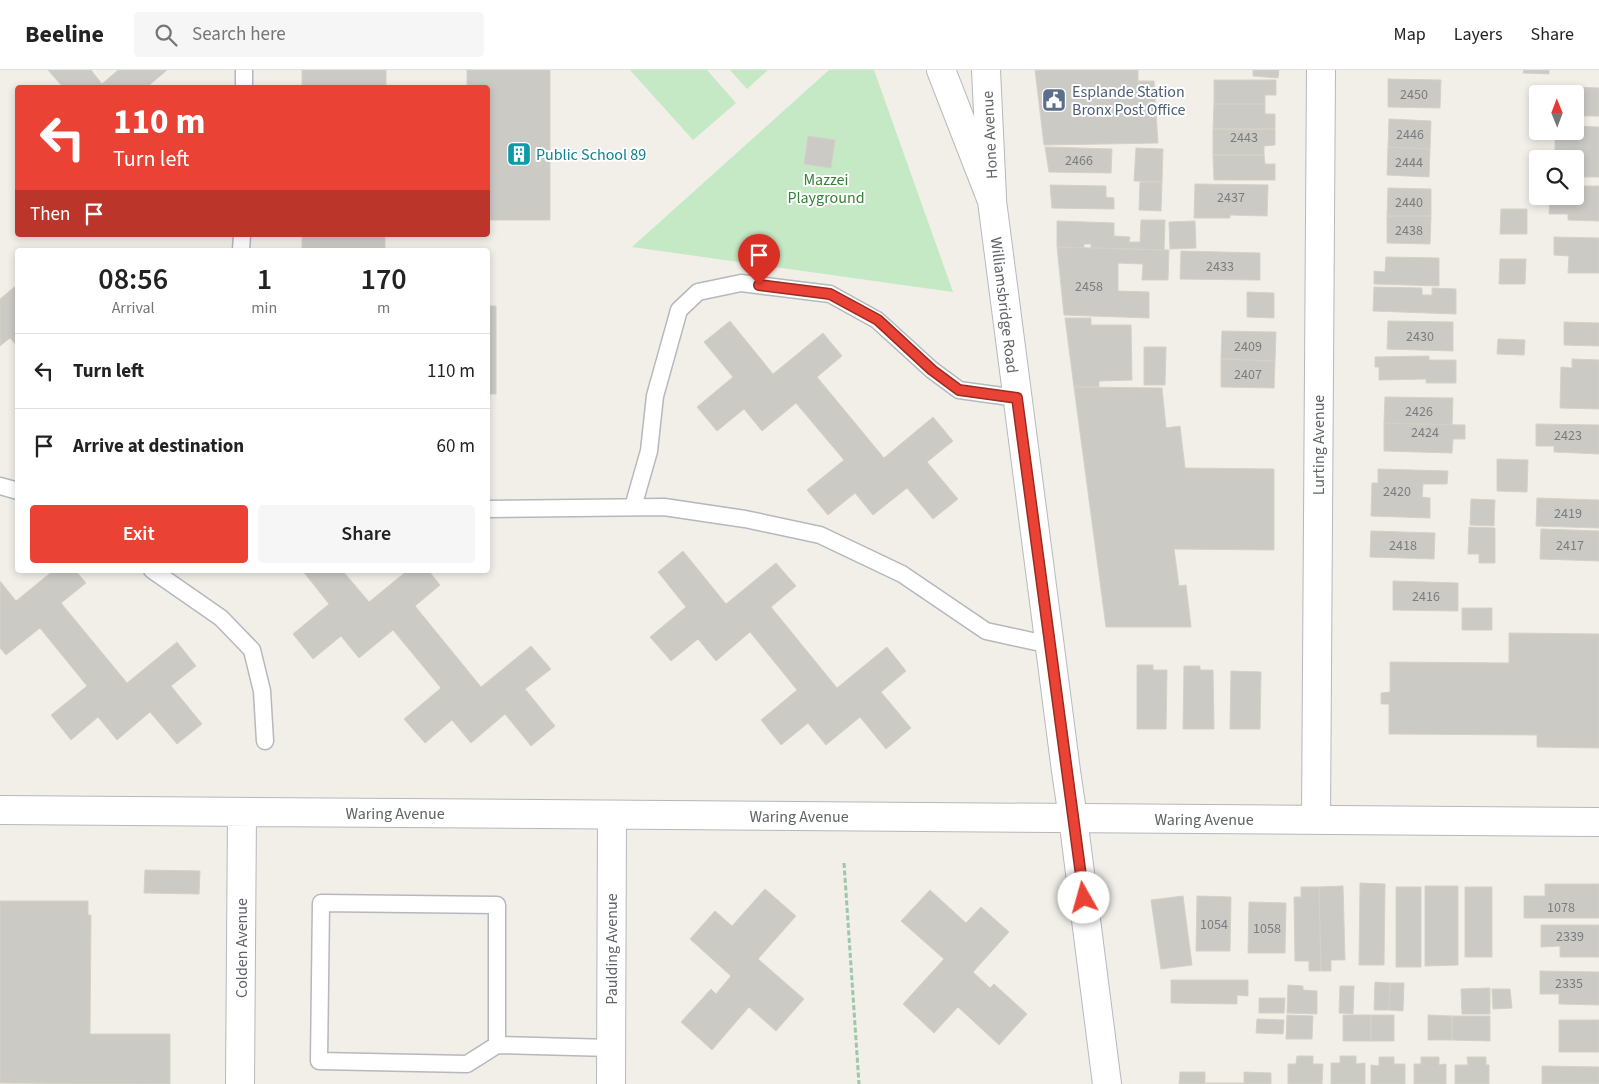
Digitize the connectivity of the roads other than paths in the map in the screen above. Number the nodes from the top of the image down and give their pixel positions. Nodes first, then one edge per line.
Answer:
1 (244, 70) edge
2 (941, 70) edge
3 (986, 70) edge
4 (1321, 70) edge
5 (244, 85) edge
6 (992, 201) junction
7 (1017, 398) junction
8 (0, 486) edge
9 (15, 490) edge
10 (633, 507) junction
11 (490, 508) edge
12 (156, 573) edge
13 (1050, 645) junction
14 (265, 741) dead end
15 (0, 810) edge
16 (242, 812) junction
17 (612, 815) junction
18 (1074, 818) junction
19 (1316, 820) junction
20 (1599, 822) edge
21 (496, 1045) junction
22 (611, 1048) junction
23 (240, 1084) edge
24 (611, 1084) edge
25 (1107, 1084) edge

1 - 5 lane
2 - 6 street, Williamsbridge Road
3 - 6 street, Hone Avenue
4 - 19 street, Lurting Avenue
6 - 7 street, Williamsbridge Road
7 - 10 lane
7 - 13 street, Williamsbridge Road
8 - 9 lane
10 - 11 lane
10 - 13 lane
12 - 14 lane
13 - 18 street, Williamsbridge Road
15 - 16 street, Waring Avenue
16 - 17 street, Waring Avenue
16 - 23 street, Colden Avenue
17 - 18 street, Waring Avenue
17 - 22 street, Paulding Avenue
18 - 19 street, Waring Avenue
18 - 25 street, Williamsbridge Road
19 - 20 street, Waring Avenue
21 - 21 lane
21 - 22 lane
22 - 24 street, Paulding Avenue

